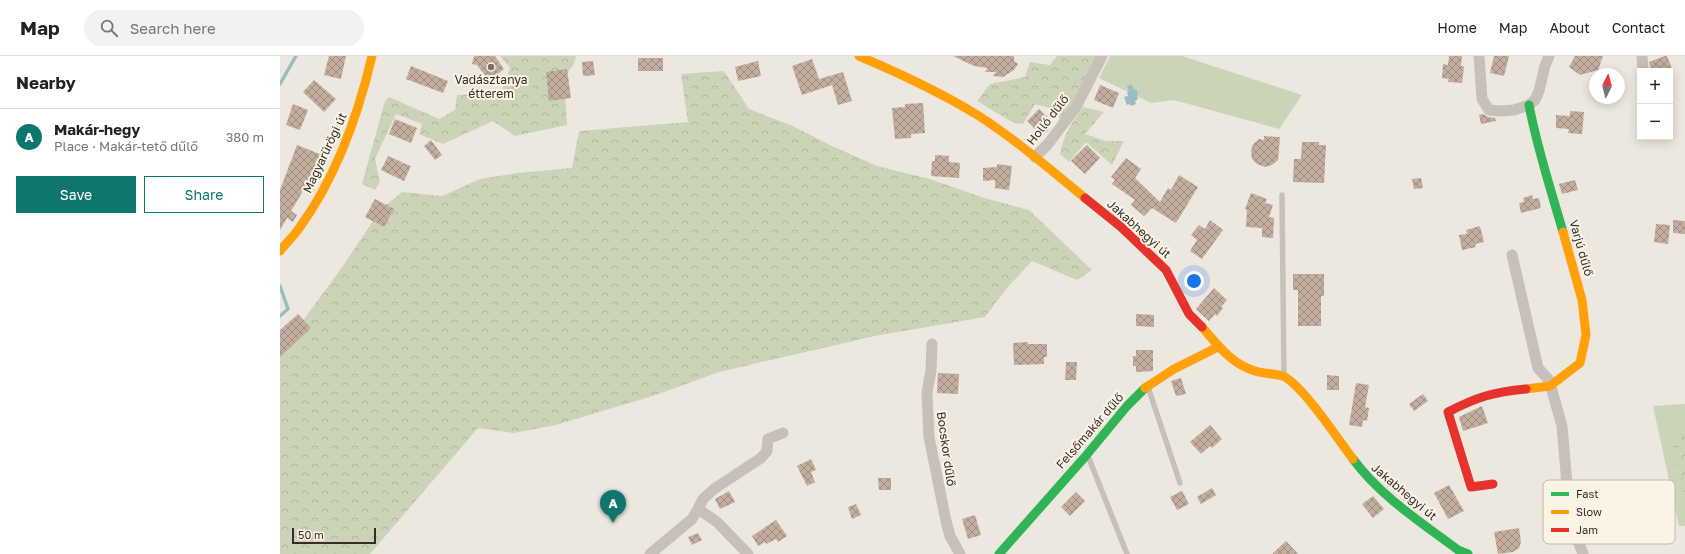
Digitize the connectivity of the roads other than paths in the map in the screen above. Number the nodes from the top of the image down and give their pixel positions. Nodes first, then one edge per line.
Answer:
1 (372, 56) edge
2 (859, 56) edge
3 (1102, 56) edge
4 (1479, 56) edge
5 (1549, 56) edge
6 (1642, 56) edge
7 (1643, 68) edge
8 (1529, 105) junction
9 (1035, 157) junction
10 (1282, 195) dead end
11 (283, 247) edge
12 (1512, 255) dead end
13 (932, 344) dead end
14 (1218, 347) junction
15 (1284, 377) junction
16 (1148, 386) junction
17 (1550, 386) junction
18 (783, 433) dead end
19 (1087, 454) junction
20 (1567, 480) edge
21 (1180, 483) dead end
22 (1493, 484) dead end
23 (698, 509) junction
24 (1579, 544) edge
25 (1460, 553) edge
26 (650, 554) edge
27 (748, 554) edge
28 (960, 554) edge
29 (999, 554) edge
30 (1127, 554) edge
31 (1583, 554) edge

1 - 11 street, Magyarürögi út
2 - 9 street, Jakabhegyi út
3 - 9 street, Holló dűlő
4 - 8 street
5 - 8 street
6 - 7 street
8 - 17 street, Varjú dűlő
9 - 14 street, Jakabhegyi út
10 - 15 lane
12 - 17 street
13 - 28 street, Bocskor dűlő
14 - 15 street, Jakabhegyi út
14 - 16 street, Felsőmakár dűlő
15 - 25 street, Jakabhegyi út
16 - 19 street, Felsőmakár dűlő
16 - 21 lane
17 - 20 street
17 - 22 street, Varjú dűlő
18 - 23 street
19 - 29 street, Felsőmakár dűlő
19 - 30 lane
23 - 26 street
23 - 27 street
24 - 31 street

